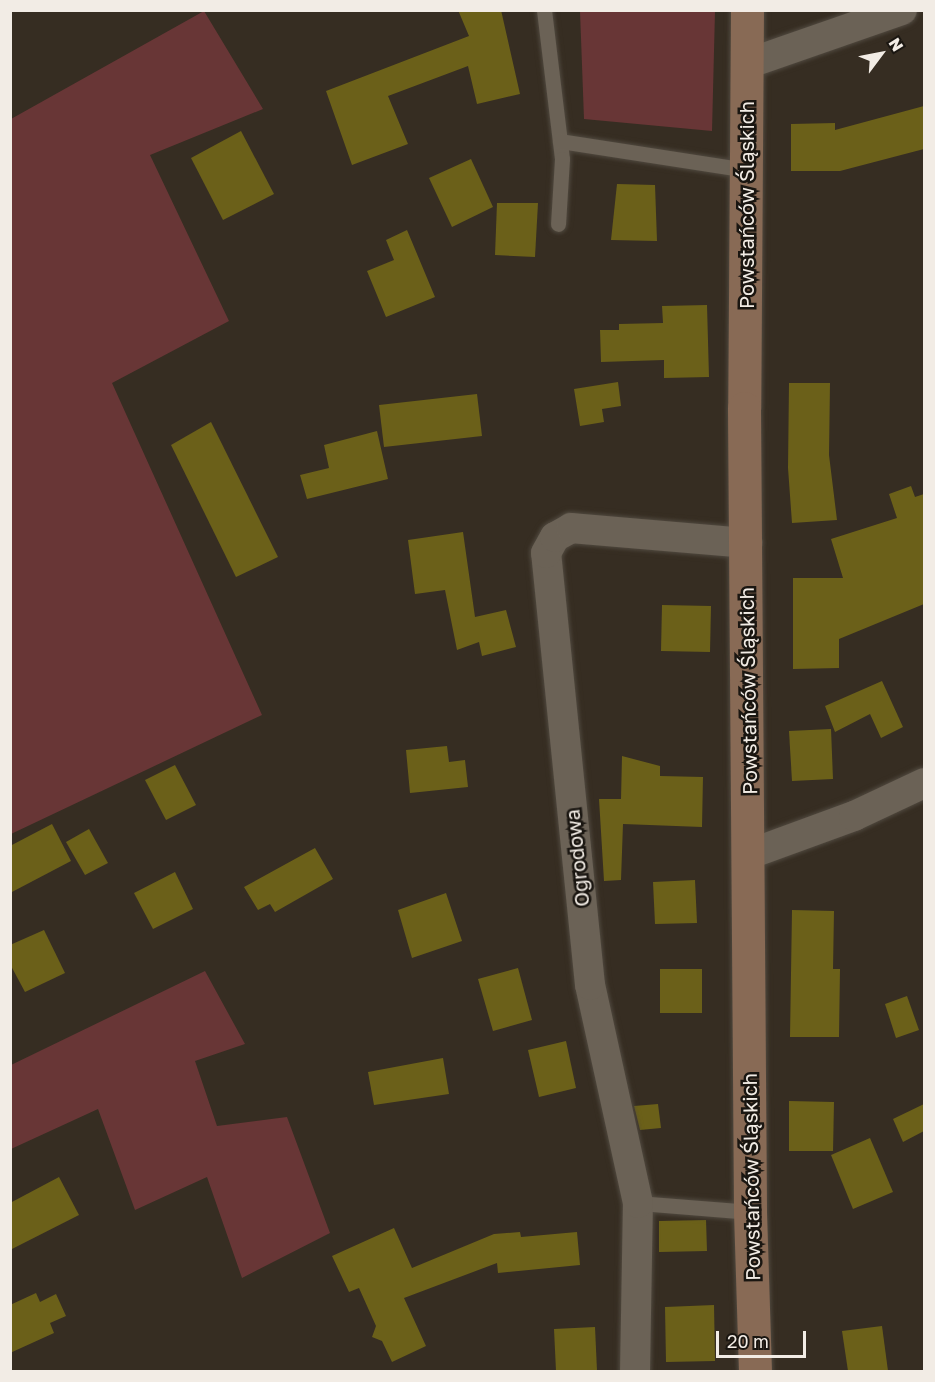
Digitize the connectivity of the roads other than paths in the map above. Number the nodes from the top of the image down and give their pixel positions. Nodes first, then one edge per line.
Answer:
1 (544, 10) edge
2 (747, 10) edge
3 (902, 10) edge
4 (747, 63) junction
5 (560, 141) junction
6 (747, 170) junction
7 (558, 224) dead end
8 (747, 543) junction
9 (924, 783) edge
10 (750, 854) junction
11 (638, 1203) junction
12 (750, 1212) junction
13 (635, 1371) edge
14 (755, 1371) edge

1 - 5 lane
2 - 4 street, Powstańców Śląskich
3 - 4 street
4 - 6 street, Powstańców Śląskich
5 - 6 lane
5 - 7 lane
6 - 8 street, Powstańców Śląskich
8 - 10 street, Powstańców Śląskich
8 - 11 street, Ogrodowa
9 - 10 street
10 - 12 street, Powstańców Śląskich
11 - 12 lane
11 - 13 street, Ogrodowa
12 - 14 street, Powstańców Śląskich

